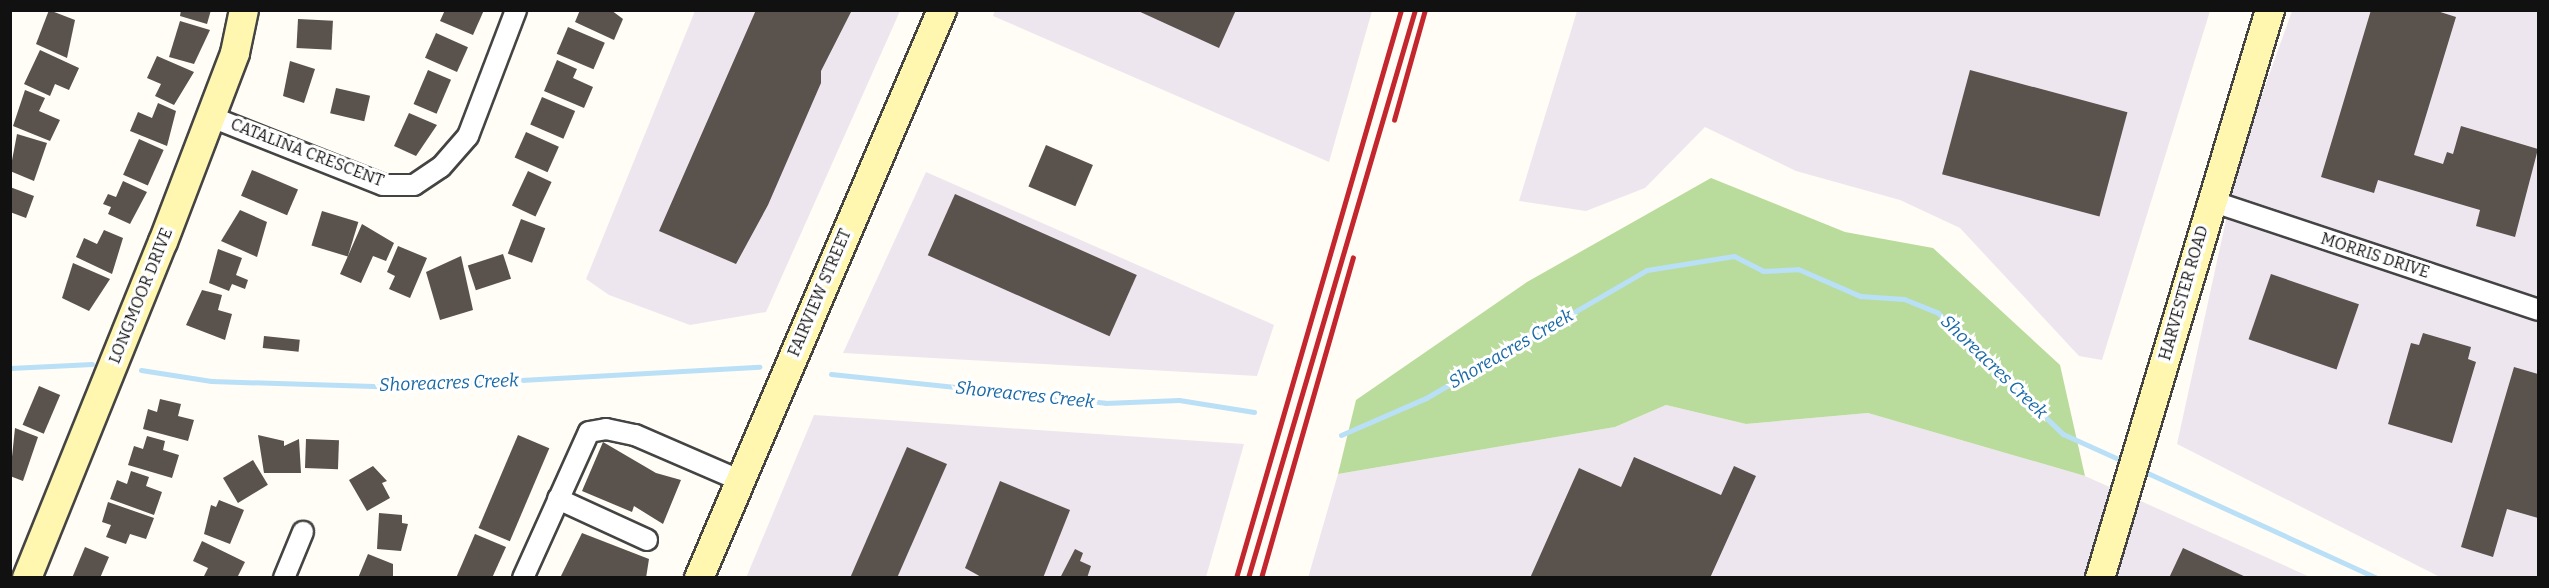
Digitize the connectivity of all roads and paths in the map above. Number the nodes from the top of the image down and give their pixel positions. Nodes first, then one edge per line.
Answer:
1 (244, 10) edge
2 (516, 10) edge
3 (942, 10) edge
4 (2271, 10) edge
5 (209, 116) junction
6 (2211, 201) junction
7 (2538, 310) edge
8 (739, 480) junction
9 (558, 500) junction
10 (303, 532) dead end
11 (647, 540) dead end
12 (27, 578) edge
13 (284, 578) edge
14 (523, 578) edge
15 (699, 578) edge
16 (2100, 578) edge

1 - 5 main road, LONGMOOR DRIVE
2 - 5 street, CATALINA CRESCENT
3 - 8 main road, FAIRVIEW STREET
4 - 6 main road, HARVESTER ROAD
5 - 12 main road, LONGMOOR DRIVE
6 - 7 street, MORRIS DRIVE
6 - 16 main road, HARVESTER ROAD
8 - 9 street
8 - 15 main road, FAIRVIEW STREET
9 - 11 street
9 - 14 street
10 - 13 street

